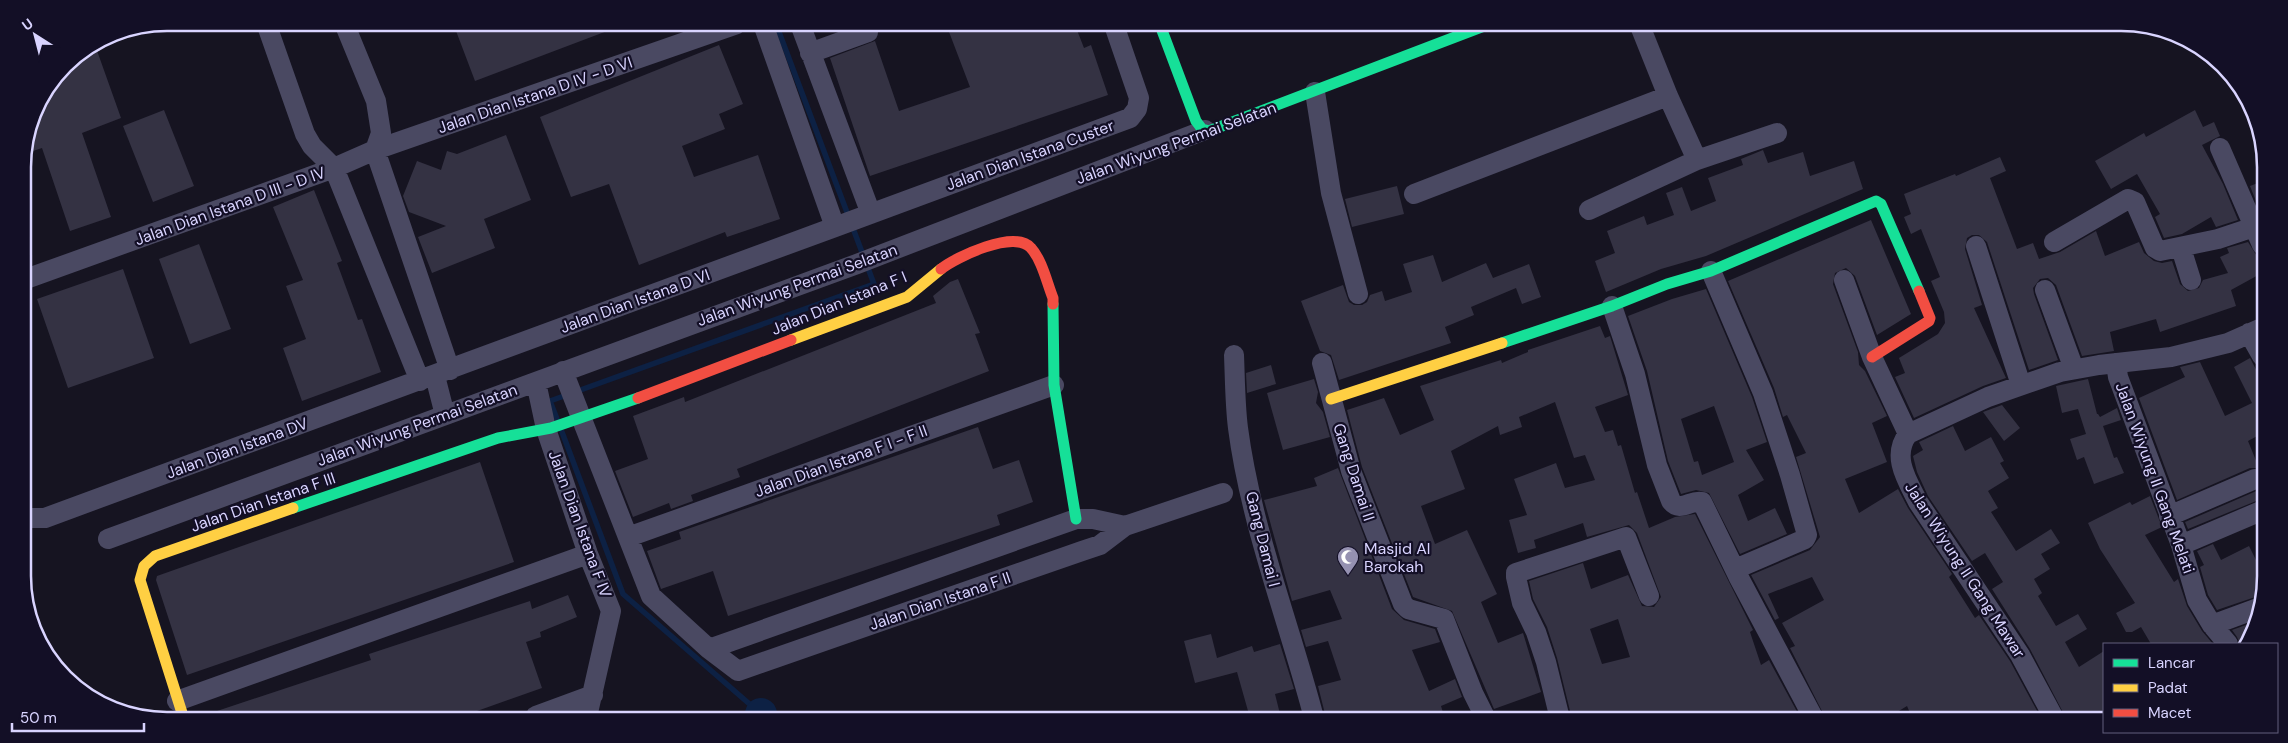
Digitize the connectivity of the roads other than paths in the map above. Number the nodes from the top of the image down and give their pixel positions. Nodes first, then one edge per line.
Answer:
1 (269, 31) edge
2 (347, 31) edge
3 (717, 31) edge
4 (766, 31) edge
5 (802, 31) edge
6 (868, 31) edge
7 (1116, 31) edge
8 (1162, 31) edge
9 (1471, 31) edge
10 (1642, 31) edge
11 (810, 53) junction
12 (1315, 92) junction
13 (1668, 96) junction
14 (1205, 130) junction
15 (1777, 133) dead end
16 (2220, 148) dead end
17 (375, 150) junction
18 (1697, 160) junction
19 (334, 168) junction
20 (1414, 194) dead end
21 (1589, 210) dead end
22 (854, 220) junction
23 (2257, 234) edge
24 (2257, 236) edge
25 (2054, 242) dead end
26 (1976, 246) dead end
27 (2181, 248) junction
28 (1711, 271) junction
29 (32, 277) edge
30 (1844, 280) dead end
31 (2191, 280) dead end
32 (2045, 290) dead end
33 (1358, 294) dead end
34 (1612, 306) junction
35 (2256, 331) edge
36 (1234, 355) dead end
37 (1872, 357) junction
38 (1322, 363) dead end
39 (2116, 363) junction
40 (2074, 369) junction
41 (435, 376) junction
42 (565, 376) junction
43 (536, 382) junction
44 (1054, 385) junction
45 (2021, 385) junction
46 (1331, 399) junction
47 (445, 415) junction
48 (578, 416) junction
49 (549, 429) junction
50 (1908, 434) junction
51 (2255, 479) dead end
52 (1222, 493) dead end
53 (2257, 513) edge
54 (2169, 516) junction
55 (31, 518) edge
56 (1076, 520) junction
57 (1125, 526) junction
58 (628, 537) junction
59 (108, 539) dead end
60 (2181, 546) junction
61 (588, 554) junction
62 (1737, 572) junction
63 (1648, 596) dead end
64 (2252, 609) edge
65 (2212, 625) junction
66 (2227, 643) edge
67 (709, 649) junction
68 (593, 695) junction
69 (180, 709) edge
70 (1312, 711) edge
71 (1482, 711) edge
72 (1558, 711) edge
73 (1809, 711) edge
74 (2050, 711) edge
75 (547, 712) edge
76 (589, 712) edge

1 - 19 street
2 - 17 street
3 - 17 street, Jalan Dian Istana D IV - D VI
4 - 22 street
5 - 11 street
6 - 11 street
7 - 22 street, Jalan Dian Istana Custer
8 - 14 street
9 - 12 street, Jalan Wiyung Permai Selatan
10 - 13 street
11 - 22 street
12 - 14 street, Jalan Wiyung Permai Selatan
12 - 33 street
13 - 18 street
13 - 20 street
14 - 42 street, Jalan Wiyung Permai Selatan
15 - 18 street
16 - 23 street
17 - 19 street, Jalan Dian Istana D IV - D VI
17 - 41 street
18 - 21 street
19 - 29 street, Jalan Dian Istana D III - D IV
19 - 41 street, Jalan Dian Istana D III - D IV
22 - 41 street, Jalan Dian Istana D VI
24 - 27 street
25 - 27 street
26 - 45 street
27 - 31 street
28 - 34 street
28 - 37 street
28 - 62 street
30 - 37 street
32 - 40 street
34 - 46 street
34 - 62 street
35 - 39 street, Jalan Wiyung II Gang Melati
36 - 70 street, Gang Damai I
37 - 50 street
38 - 46 street, Gang Damai II
39 - 40 street
39 - 54 street, Jalan Wiyung II Gang Melati
40 - 45 street
41 - 47 street
41 - 55 street, Jalan Dian Istana DV
42 - 43 street, Jalan Wiyung Permai Selatan
42 - 48 street, Jalan Dian Istana F II
43 - 47 street, Jalan Wiyung Permai Selatan
43 - 49 street, Jalan Dian Istana F IV
44 - 48 street, Jalan Dian Istana F I
44 - 56 street
44 - 58 street, Jalan Dian Istana F I - F II
45 - 50 street
46 - 71 street, Gang Damai II
47 - 59 street, Jalan Wiyung Permai Selatan
48 - 49 street, Jalan Dian Istana F I
48 - 58 street, Jalan Dian Istana F II
49 - 61 street, Jalan Dian Istana F IV
49 - 69 street, Jalan Dian Istana F III
50 - 74 street, Jalan Wiyung II Gang Mawar
51 - 54 street
52 - 57 street
53 - 60 street
54 - 60 street, Jalan Wiyung II Gang Melati
56 - 57 street, Jalan Dian Istana F II
56 - 67 street, Jalan Dian Istana F II
57 - 67 street, Jalan Dian Istana F II
58 - 67 street, Jalan Dian Istana F II
60 - 65 street, Jalan Wiyung II Gang Melati
61 - 68 street, Jalan Dian Istana F IV
61 - 69 street
62 - 73 street
63 - 72 street
64 - 65 street
65 - 66 street, Jalan Wiyung II Gang Melati
68 - 75 street
68 - 76 street, Jalan Dian Istana F IV

